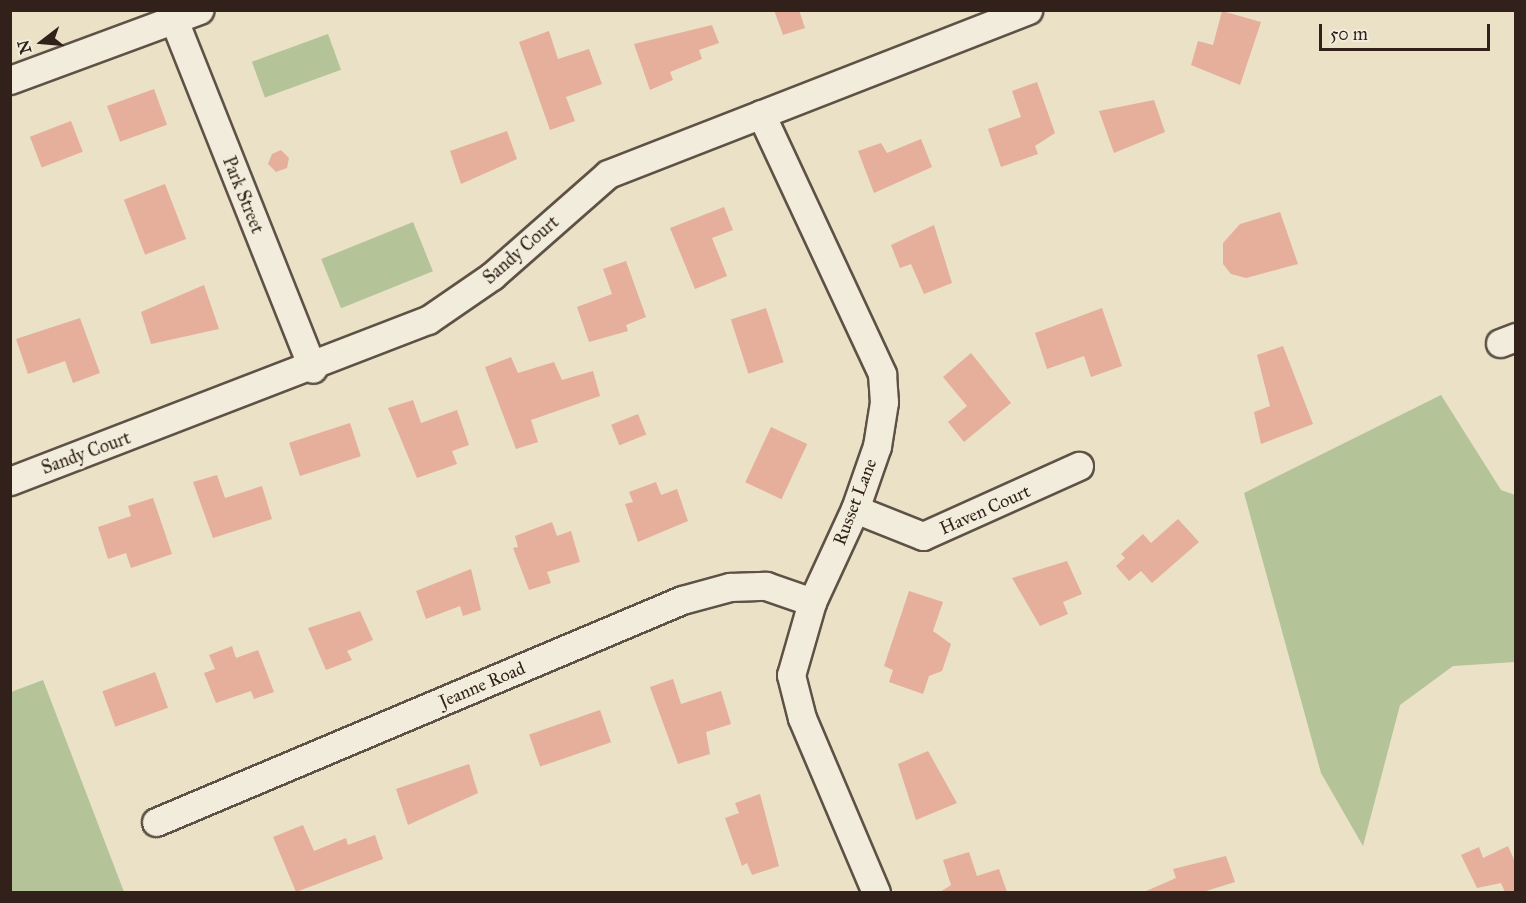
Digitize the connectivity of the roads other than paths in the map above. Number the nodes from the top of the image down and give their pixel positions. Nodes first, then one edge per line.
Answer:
1 (199, 10) edge
2 (1028, 10) edge
3 (172, 16) edge
4 (10, 80) edge
5 (760, 114) junction
6 (313, 369) junction
7 (1079, 466) dead end
8 (10, 482) edge
9 (855, 509) junction
10 (812, 602) junction
11 (156, 822) dead end
12 (876, 892) edge

1 - 3 street
2 - 5 street, Sandy Court
3 - 4 street
3 - 6 street, Park Street
5 - 6 street, Sandy Court
5 - 9 street, Russet Lane
6 - 8 street, Sandy Court
7 - 9 street, Haven Court
9 - 10 street, Russet Lane
10 - 11 street, Jeanne Road
10 - 12 street, Russet Lane

